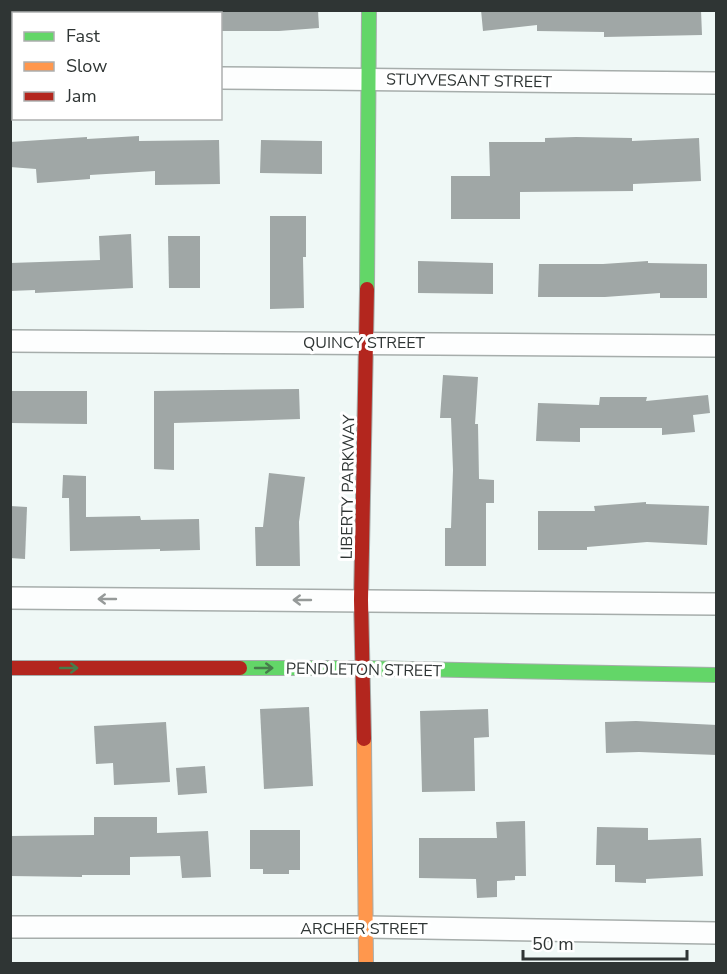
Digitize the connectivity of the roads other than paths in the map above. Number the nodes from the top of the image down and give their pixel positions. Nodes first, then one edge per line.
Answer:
1 (369, 10) edge
2 (222, 78) edge
3 (369, 78) junction
4 (717, 83) edge
5 (10, 341) edge
6 (367, 342) junction
7 (717, 346) edge
8 (10, 598) edge
9 (361, 600) junction
10 (717, 604) edge
11 (10, 668) edge
12 (362, 668) junction
13 (717, 675) edge
14 (10, 927) edge
15 (367, 927) junction
16 (717, 933) edge
17 (366, 963) edge

1 - 3 street, LIBERTY PARKWAY
2 - 3 street, STUYVESANT STREET
3 - 4 street, STUYVESANT STREET
3 - 6 street, LIBERTY PARKWAY
5 - 6 street, QUINCY STREET
6 - 7 street, QUINCY STREET
6 - 9 street, LIBERTY PARKWAY
9 -> 8 street
9 - 10 street
9 - 12 street, LIBERTY PARKWAY
11 -> 12 street, PENDLETON STREET
12 - 13 street, PENDLETON STREET
12 - 15 street, LIBERTY PARKWAY
14 - 15 street, ARCHER STREET
15 - 16 street, ARCHER STREET
15 - 17 street, LIBERTY PARKWAY

